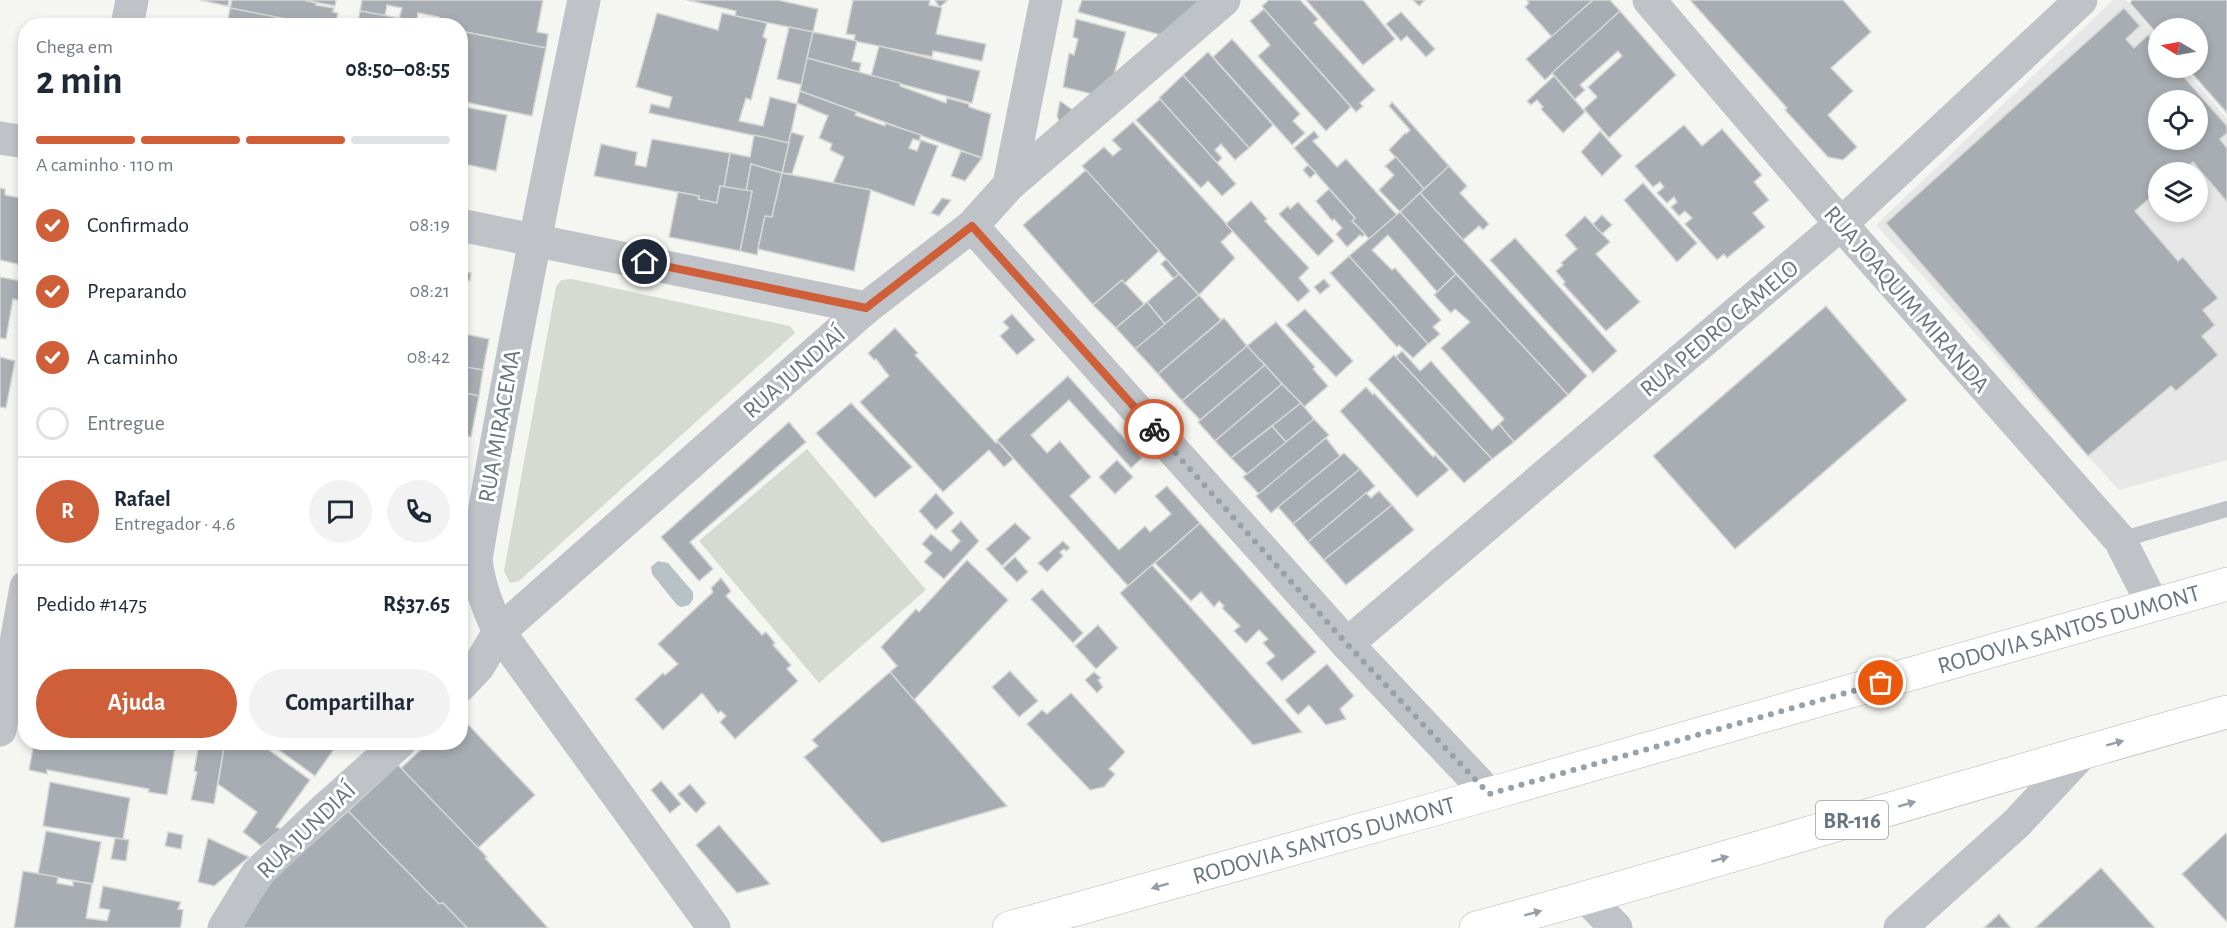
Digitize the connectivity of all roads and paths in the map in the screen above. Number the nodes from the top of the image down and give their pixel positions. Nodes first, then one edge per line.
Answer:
1 (132, 0) edge
2 (584, 0) edge
3 (1046, 0) edge
4 (1224, 0) edge
5 (1648, 0) edge
6 (2081, 0) edge
7 (129, 18) edge
8 (0, 138) edge
9 (18, 141) edge
10 (1009, 185) junction
11 (1841, 224) junction
12 (972, 226) junction
13 (468, 227) edge
14 (534, 239) junction
15 (866, 308) junction
16 (2227, 509) edge
17 (2120, 540) junction
18 (2227, 584) edge
19 (2153, 605) junction
20 (18, 631) edge
21 (499, 632) junction
22 (1347, 644) junction
23 (468, 678) edge
24 (2227, 712) edge
25 (0, 730) edge
26 (391, 750) edge
27 (2083, 752) junction
28 (1489, 794) junction
29 (1587, 898) junction
30 (224, 928) edge
31 (714, 928) edge
32 (1009, 928) edge
33 (1476, 928) edge
34 (1616, 928) edge
35 (1900, 928) edge

1 - 7 street
2 - 14 street, RUA MIRACEMA
3 - 10 street
4 - 10 street, RUA JUNDIAÍ
5 - 11 street, RUA JOAQUIM MIRANDA
6 - 11 street, RUA PEDRO CAMELO
8 - 9 street
10 - 12 street, RUA JUNDIAÍ
11 - 17 street, RUA JOAQUIM MIRANDA
11 - 22 street, RUA PEDRO CAMELO
12 - 15 street, RUA JUNDIAÍ
12 - 22 street
13 - 14 street
14 - 15 street
14 - 21 street, RUA MIRACEMA
15 - 21 street, RUA JUNDIAÍ
16 - 17 lane
17 - 19 street, RUA JOAQUIM MIRANDA
18 - 19 highway, RODOVIA SANTOS DUMONT
19 - 28 highway, RODOVIA SANTOS DUMONT
20 - 25 street
21 - 23 street, RUA JUNDIAÍ
21 - 31 street, RUA MIRACEMA
22 - 28 street
27 -> 24 highway, BR-116
26 - 30 street, RUA JUNDIAÍ
29 -> 27 highway, BR-116
27 - 35 street
28 -> 32 highway, RODOVIA SANTOS DUMONT
33 -> 29 highway, BR-116
29 - 34 street

